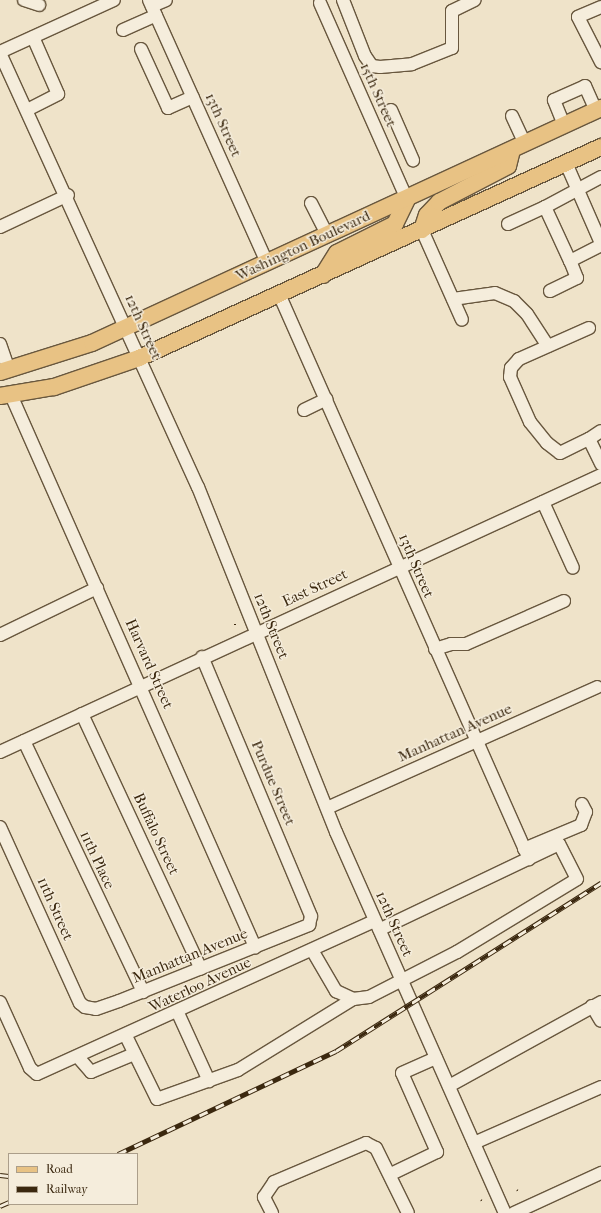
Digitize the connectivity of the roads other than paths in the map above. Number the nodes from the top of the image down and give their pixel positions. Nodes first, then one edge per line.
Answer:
1 (24, 0) edge
2 (114, 0) edge
3 (166, 0) edge
4 (343, 0) edge
5 (475, 0) edge
6 (320, 3) dead end
7 (39, 5) dead end
8 (153, 7) edge
9 (601, 7) edge
10 (123, 30) dead end
11 (33, 37) junction
12 (141, 49) dead end
13 (0, 52) edge
14 (599, 58) edge
15 (193, 97) junction
16 (598, 109) edge
17 (27, 110) junction
18 (391, 110) dead end
19 (512, 116) dead end
20 (564, 125) junction
21 (518, 147) junction
22 (601, 147) edge
23 (413, 160) dead end
24 (566, 163) junction
25 (601, 177) edge
26 (577, 189) junction
27 (68, 195) junction
28 (407, 199) junction
29 (311, 202) dead end
30 (545, 206) junction
31 (508, 224) dead end
32 (0, 227) edge
33 (422, 230) junction
34 (327, 235) junction
35 (601, 244) edge
36 (570, 261) junction
37 (267, 263) junction
38 (322, 275) junction
39 (550, 291) dead end
40 (280, 294) junction
41 (453, 299) junction
42 (462, 320) dead end
43 (126, 328) junction
44 (589, 328) dead end
45 (0, 344) edge
46 (548, 346) junction
47 (139, 358) junction
48 (5, 371) edge
49 (6, 395) edge
50 (327, 399) junction
51 (304, 410) dead end
52 (601, 431) edge
53 (589, 439) junction
54 (601, 464) edge
55 (601, 475) edge
56 (543, 502) junction
57 (398, 567) junction
58 (573, 568) dead end
59 (97, 588) junction
60 (564, 601) dead end
61 (256, 632) junction
62 (0, 635) edge
63 (435, 650) junction
64 (202, 658) junction
65 (141, 686) junction
66 (597, 687) dead end
67 (82, 714) junction
68 (24, 741) junction
69 (476, 741) junction
70 (0, 752) edge
71 (582, 804) dead end
72 (327, 808) junction
73 (0, 827) edge
74 (526, 854) junction
75 (311, 921) joint
76 (377, 926) junction
77 (255, 947) junction
78 (312, 950) junction
79 (201, 969) junction
80 (403, 982) junction
81 (143, 992) junction
82 (354, 999) junction
83 (0, 1002) edge
84 (80, 1003) joint
85 (597, 1004) edge
86 (178, 1013) junction
87 (601, 1021) edge
88 (126, 1036) junction
89 (134, 1054) junction
90 (78, 1057) junction
91 (436, 1058) junction
92 (209, 1081) junction
93 (449, 1086) junction
94 (601, 1087) edge
95 (474, 1143) junction
96 (601, 1173) edge
97 (390, 1174) junction
98 (272, 1213) edge
99 (408, 1213) edge
100 (505, 1213) edge
101 (514, 1213) edge

1 - 7 street
2 - 11 street
3 - 8 street
4 - 5 street
6 - 28 street, 15th Street
8 - 10 street
8 - 15 street, 13th Street
9 - 14 street
11 - 13 street
11 - 17 street
12 - 15 street
13 - 17 street, 12th Street
15 - 37 street, 13th Street
16 - 20 main road, Washington Boulevard
16 - 20 street
17 - 27 street, 12th Street
18 - 23 street
19 - 21 street
20 - 21 main road, Washington Boulevard
21 - 28 main road, Washington Boulevard
21 - 33 main road
22 - 24 main road
24 - 26 street
24 - 33 main road
25 - 26 street
26 - 30 street
26 - 35 street
27 - 32 street
27 - 43 street, 12th Street
28 - 34 main road, Washington Boulevard
28 - 38 main road
29 - 34 street
30 - 31 street
30 - 36 street
33 - 38 main road
33 - 41 street
34 - 37 main road, Washington Boulevard
35 - 36 street
36 - 39 street
37 - 43 main road, Washington Boulevard
38 - 40 main road
40 - 47 main road
40 - 50 street, 13th Street
41 - 42 street
41 - 46 street
43 - 47 street, 12th Street
43 - 48 main road, Washington Boulevard
44 - 46 street
45 - 48 street
46 - 53 street
47 - 49 main road
47 - 61 street, 12th Street
49 - 59 street, Harvard Street
50 - 51 street
50 - 57 street, 13th Street
52 - 53 street
53 - 54 street
55 - 56 street, East Street
56 - 57 street, East Street
56 - 58 street
57 - 61 street, East Street
57 - 63 street, 13th Street
59 - 62 street
59 - 65 street, Harvard Street
60 - 63 street
61 - 64 street, East Street
61 - 72 street, 12th Street
63 - 69 street, 13th Street
64 - 65 street, East Street
64 - 75 street, Purdue Street
65 - 67 street, East Street
65 - 77 street, Harvard Street
66 - 69 street, Manhattan Avenue
67 - 68 street, East Street
67 - 79 street, Buffalo Street
68 - 70 street, East Street
68 - 81 street, 11th Place
69 - 72 street, Manhattan Avenue
69 - 74 street, 13th Street
71 - 74 street
72 - 76 street, 12th Street
73 - 84 street, 11th Street
74 - 76 street, Waterloo Avenue
74 - 80 street
75 - 77 street, Manhattan Avenue
76 - 78 street, Waterloo Avenue
76 - 80 street, 12th Street
77 - 79 street, Manhattan Avenue
78 - 82 street
78 - 86 street, Waterloo Avenue
79 - 81 street, Manhattan Avenue
80 - 82 street
80 - 91 street, 12th Street
81 - 84 street, Manhattan Avenue
82 - 92 street
83 - 90 street, Waterloo Avenue
85 - 87 street
85 - 93 street
86 - 88 street, Waterloo Avenue
86 - 92 street
88 - 89 street
88 - 90 street, Waterloo Avenue
89 - 90 street
89 - 92 street
91 - 93 street, 12th Street
91 - 97 street
93 - 95 street, 12th Street
94 - 95 street
95 - 100 street, 12th Street
96 - 101 street
97 - 98 street
97 - 99 street

